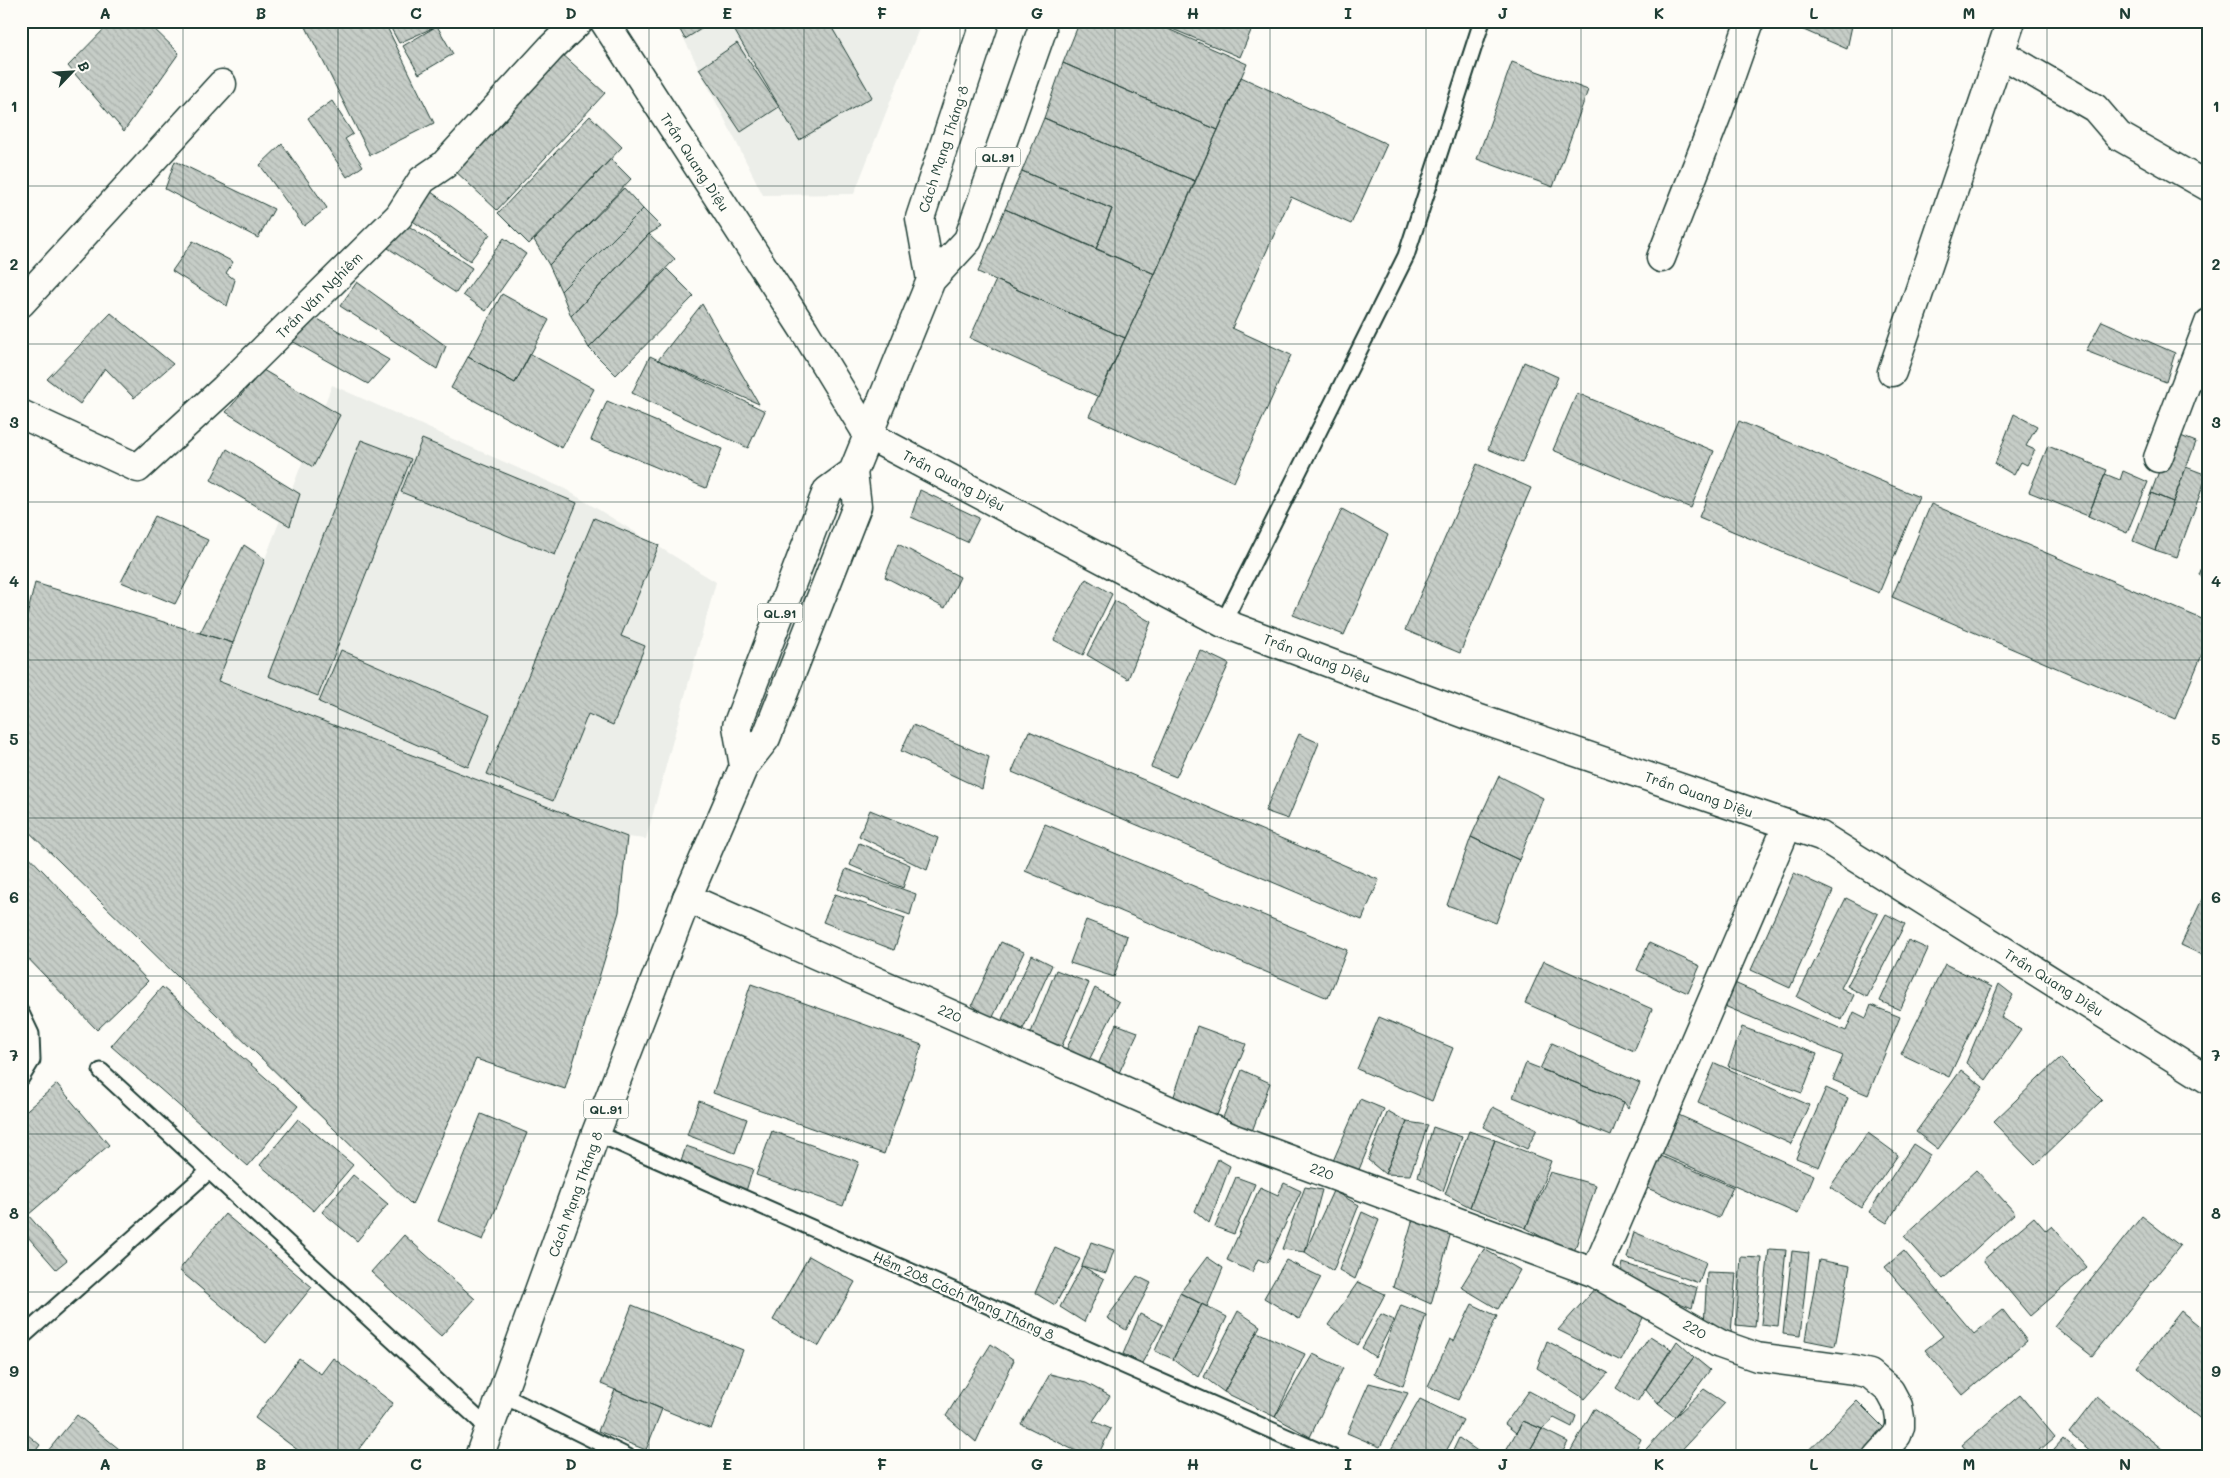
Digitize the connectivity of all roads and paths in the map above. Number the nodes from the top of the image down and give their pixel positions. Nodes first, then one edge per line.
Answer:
1 (579, 21) edge
2 (604, 21) edge
3 (985, 21) edge
4 (1042, 21) edge
5 (1482, 21) edge
6 (1750, 21) edge
7 (2011, 21) edge
8 (2000, 53) junction
9 (222, 84) dead end
10 (2209, 187) edge
11 (1661, 258) dead end
12 (931, 280) junction
13 (21, 303) edge
14 (2209, 323) edge
15 (1892, 372) dead end
16 (21, 414) edge
17 (868, 435) junction
18 (2158, 458) dead end
19 (1223, 623) junction
20 (1788, 824) junction
21 (687, 898) junction
22 (21, 1013) edge
23 (101, 1071) dead end
24 (21, 1078) edge
25 (2209, 1080) edge
26 (596, 1133) junction
27 (210, 1171) junction
28 (1595, 1273) junction
29 (21, 1338) edge
30 (502, 1395) junction
31 (490, 1429) junction
32 (480, 1457) edge
33 (628, 1457) edge
34 (1332, 1457) edge
35 (1877, 1457) edge

1 - 16 main road, Trần Văn Nghiêm
2 - 17 main road, Trần Quang Diệu
3 - 12 main road, Cách Mạng Tháng 8
4 - 12 main road, Cách Mạng Tháng 8 / QL.91
5 - 19 lane
6 - 11 main road
7 - 8 main road
8 - 10 main road
8 - 15 main road
9 - 13 main road
12 - 17 main road, Cách Mạng Tháng 8 / QL.91
14 - 18 main road
17 - 19 main road, Trần Quang Diệu
17 - 21 main road, Cách Mạng Tháng 8 / QL.91
19 - 20 main road, Trần Quang Diệu
20 - 25 main road, Trần Quang Diệu
20 - 28 main road
21 - 26 main road, Cách Mạng Tháng 8 / QL.91
21 - 28 main road, 220
22 - 24 lane
23 - 27 lane
26 - 30 main road, Cách Mạng Tháng 8 / QL.91
26 - 34 lane, Hẻm 208 Cách Mạng Tháng 8
27 - 29 lane
27 - 31 lane
28 - 35 main road, 220
30 - 31 main road, Cách Mạng Tháng 8 / QL.91
30 - 33 lane
31 - 32 main road, Cách Mạng Tháng 8 / QL.91

